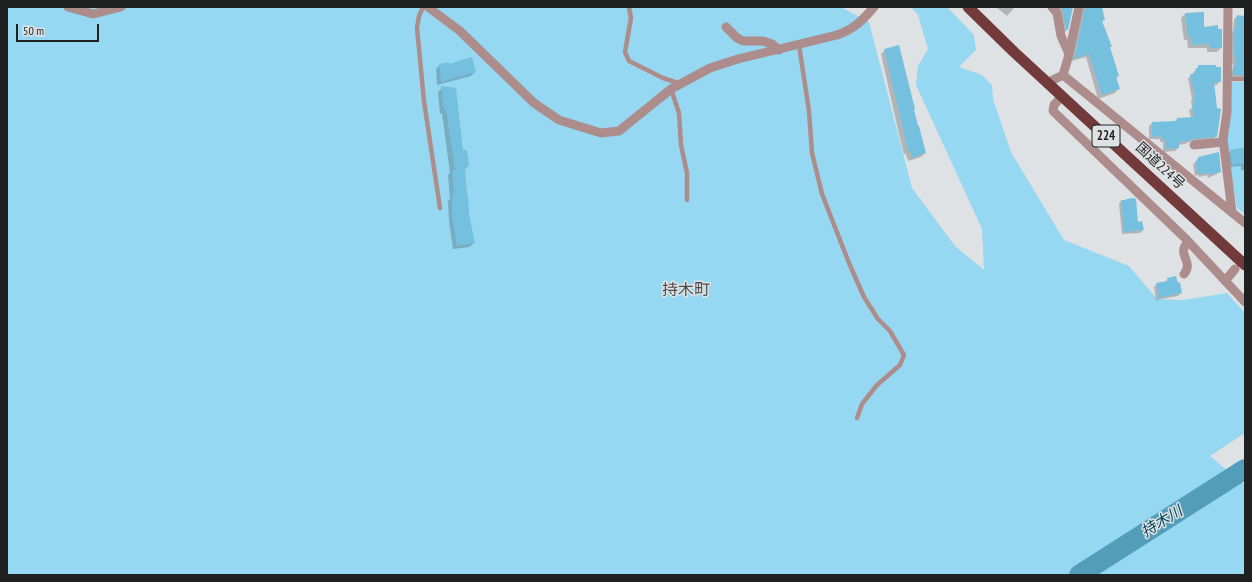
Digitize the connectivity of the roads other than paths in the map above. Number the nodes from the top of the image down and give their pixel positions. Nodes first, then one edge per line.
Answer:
1 (68, 7) edge
2 (121, 7) edge
3 (423, 7) edge
4 (428, 7) edge
5 (629, 7) edge
6 (874, 7) edge
7 (968, 7) edge
8 (1052, 7) edge
9 (1079, 7) edge
10 (1228, 7) edge
11 (726, 27) dead end
12 (799, 44) junction
13 (779, 50) junction
14 (1069, 54) junction
15 (1063, 75) junction
16 (1245, 79) edge
17 (1228, 80) junction
18 (1047, 83) junction
19 (681, 84) junction
20 (671, 89) junction
21 (1062, 96) junction
22 (1223, 142) junction
23 (1194, 145) dead end
24 (687, 200) dead end
25 (440, 208) dead end
26 (1232, 212) junction
27 (1245, 223) edge
28 (1188, 242) junction
29 (1240, 267) edge
30 (1184, 274) dead end
31 (1225, 281) junction
32 (1242, 299) edge
33 (1245, 306) edge
34 (857, 418) dead end

1 - 2 street
3 - 25 lane
4 - 20 street
5 - 19 lane
6 - 12 street
7 - 18 highway, 国道224号 / 224
8 - 14 street
9 - 14 street
10 - 17 street
11 - 13 street
12 - 13 street
12 - 34 lane
13 - 19 street
14 - 15 street
15 - 18 street
15 - 26 street
16 - 17 lane
17 - 22 street
18 - 21 highway, 国道224号 / 224
19 - 20 street
20 - 24 lane
21 - 28 street
21 - 29 highway, 国道224号 / 224
22 - 23 street
22 - 26 street
26 - 27 street
28 - 30 street
28 - 31 street
29 - 31 street
31 - 32 street
32 - 33 street

